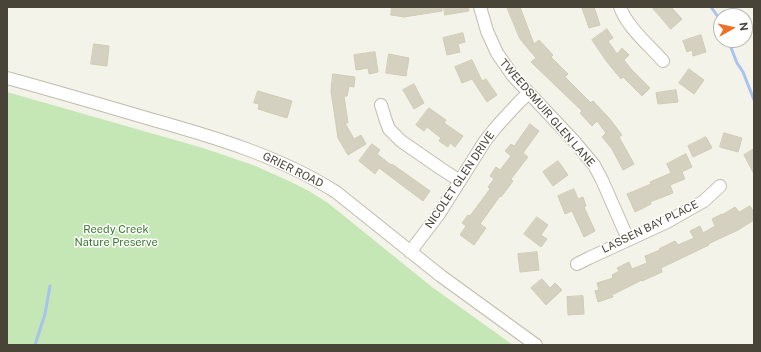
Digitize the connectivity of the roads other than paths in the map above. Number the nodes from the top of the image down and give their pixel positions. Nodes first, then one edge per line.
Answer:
1 (480, 7) edge
2 (620, 7) edge
3 (663, 61) dead end
4 (7, 78) edge
5 (529, 93) junction
6 (381, 105) dead end
7 (460, 181) junction
8 (720, 186) dead end
9 (628, 239) junction
10 (410, 252) junction
11 (577, 264) dead end
12 (536, 345) edge

1 - 5 street, TWEEDSMUIR GLEN LANE
2 - 3 street
4 - 10 street, GRIER ROAD
5 - 7 street, NICOLET GLEN DRIVE
5 - 9 street, TWEEDSMUIR GLEN LANE
6 - 7 street
7 - 10 street, NICOLET GLEN DRIVE
8 - 9 street, LASSEN BAY PLACE
9 - 11 street, LASSEN BAY PLACE
10 - 12 street, GRIER ROAD

